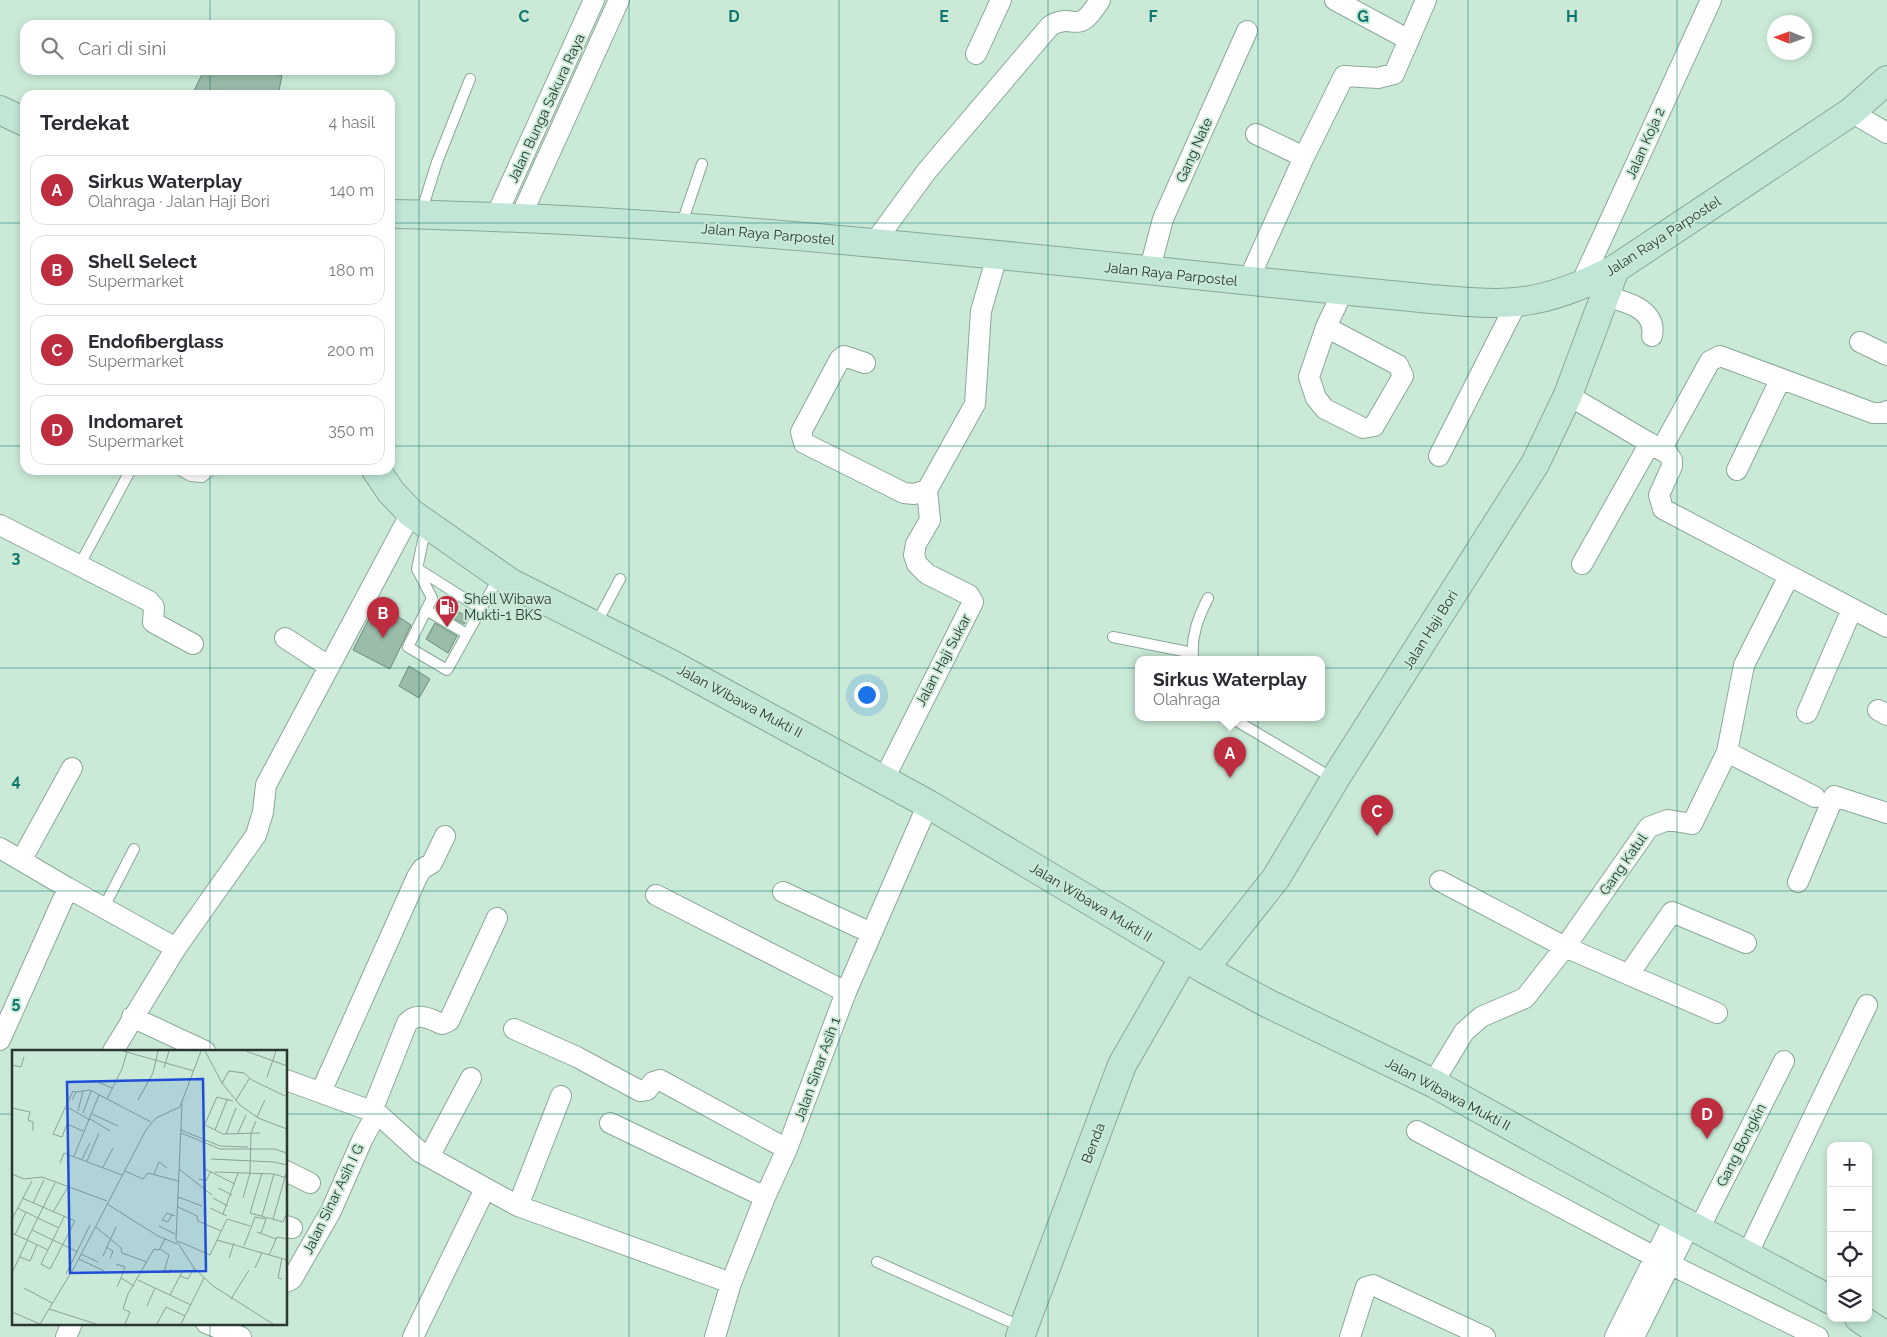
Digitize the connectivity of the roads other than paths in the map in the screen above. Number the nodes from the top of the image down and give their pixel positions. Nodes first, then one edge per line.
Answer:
1 (594, 0) edge
2 (619, 0) edge
3 (1001, 0) edge
4 (1100, 0) edge
5 (1335, 0) edge
6 (1426, 0) edge
7 (1710, 0) edge
8 (1247, 31) dead end
9 (1409, 40) junction
10 (574, 46) junction
11 (595, 53) junction
12 (976, 54) dead end
13 (470, 80) dead end
14 (1887, 80) edge
15 (0, 110) edge
16 (1851, 112) junction
17 (20, 120) edge
18 (1887, 133) edge
19 (1256, 134) dead end
20 (1304, 157) junction
21 (702, 164) dead end
22 (395, 214) edge
23 (421, 214) junction
24 (509, 216) junction
25 (681, 227) junction
26 (874, 243) junction
27 (997, 256) junction
28 (1149, 272) junction
29 (1248, 282) junction
30 (1343, 291) junction
31 (1592, 291) junction
32 (1517, 302) junction
33 (1326, 328) junction
34 (1652, 336) dead end
35 (1860, 342) dead end
36 (1887, 355) edge
37 (865, 363) dead end
38 (1780, 380) junction
39 (1568, 395) junction
40 (1887, 411) edge
41 (1656, 446) junction
42 (1439, 456) dead end
43 (1737, 470) dead end
44 (128, 475) edge
45 (189, 475) edge
46 (205, 475) edge
47 (379, 475) edge
48 (927, 490) junction
49 (418, 518) junction
50 (0, 525) edge
51 (1582, 564) dead end
52 (79, 566) junction
53 (417, 569) junction
54 (499, 576) junction
55 (1789, 576) junction
56 (620, 579) dead end
57 (1208, 598) dead end
58 (481, 609) junction
59 (1852, 609) junction
60 (426, 610) junction
61 (595, 625) junction
62 (1887, 627) edge
63 (467, 634) junction
64 (1113, 636) dead end
65 (285, 638) dead end
66 (192, 644) dead end
67 (1193, 656) edge
68 (328, 666) junction
69 (1808, 713) dead end
70 (1237, 721) edge
71 (1727, 752) junction
72 (72, 768) dead end
73 (884, 779) junction
74 (1335, 779) junction
75 (1815, 797) dead end
76 (928, 804) junction
77 (1887, 813) edge
78 (445, 836) dead end
79 (0, 848) edge
80 (134, 849) dead end
81 (22, 859) junction
82 (1440, 881) dead end
83 (1798, 882) dead end
84 (68, 888) junction
85 (783, 892) dead end
86 (656, 896) dead end
87 (104, 907) junction
88 (497, 918) dead end
89 (871, 933) junction
90 (1746, 943) dead end
91 (1565, 947) junction
92 (176, 948) junction
93 (1194, 963) junction
94 (1629, 974) junction
95 (846, 992) junction
96 (1867, 1005) dead end
97 (1717, 1013) dead end
98 (132, 1017) junction
99 (514, 1029) dead end
100 (0, 1040) edge
101 (114, 1050) edge
102 (203, 1050) edge
103 (1784, 1061) dead end
104 (471, 1078) dead end
105 (288, 1081) edge
106 (1433, 1083) junction
107 (321, 1092) junction
108 (561, 1096) dead end
109 (374, 1112) junction
110 (610, 1123) dead end
111 (1417, 1131) dead end
112 (787, 1149) junction
113 (429, 1158) junction
114 (288, 1172) edge
115 (310, 1183) dead end
116 (485, 1189) junction
117 (765, 1197) junction
118 (518, 1206) junction
119 (1688, 1224) junction
120 (1747, 1255) junction
121 (1662, 1260) junction
122 (877, 1262) dead end
123 (288, 1281) edge
124 (731, 1284) junction
125 (1827, 1298) edge
126 (1865, 1322) edge
127 (72, 1324) edge
128 (208, 1324) edge
129 (253, 1324) edge
130 (1022, 1332) edge
131 (1887, 1336) edge
132 (66, 1337) edge
133 (241, 1337) edge
134 (245, 1337) edge
135 (413, 1337) edge
136 (716, 1337) edge
137 (1350, 1337) edge
138 (1484, 1337) edge
139 (1615, 1337) edge
140 (1634, 1337) edge
141 (1818, 1337) edge

1 - 10 street, Jalan Bunga Sakura Raya
2 - 11 street, Jalan Bunga Sakura Raya
3 - 12 street
4 - 26 street
5 - 9 street
6 - 9 street
7 - 31 street, Jalan Koja 2
8 - 28 street, Gang Nate
9 - 20 street
10 - 11 street
10 - 24 street, Jalan Bunga Sakura Raya
11 - 24 street, Jalan Bunga Sakura Raya
13 - 23 lane
14 - 16 main road, Jalan Raya Parpostel
15 - 17 main road
16 - 18 street
16 - 31 main road, Jalan Raya Parpostel
19 - 20 street
20 - 29 street
21 - 25 lane
22 - 23 main road, Jalan Raya Parpostel
23 - 24 main road, Jalan Raya Parpostel
24 - 25 main road, Jalan Raya Parpostel
25 - 26 main road, Jalan Raya Parpostel
26 - 27 main road, Jalan Raya Parpostel
27 - 28 main road, Jalan Raya Parpostel
27 - 48 street
28 - 29 main road, Jalan Raya Parpostel
29 - 30 main road, Jalan Raya Parpostel
30 - 32 main road, Jalan Raya Parpostel
30 - 33 street
31 - 32 main road, Jalan Raya Parpostel
31 - 34 street
31 - 39 main road, Jalan Haji Bori
32 - 42 street
33 - 33 street
35 - 36 street
37 - 48 street
38 - 40 street
38 - 41 street
38 - 43 street
39 - 41 street
39 - 74 main road, Jalan Haji Bori
41 - 51 street
41 - 55 street
44 - 52 lane
45 - 46 lane
47 - 49 main road, Jalan Wibawa Mukti II
48 - 73 street, Jalan Haji Sukar
49 - 53 lane
49 - 54 main road, Jalan Wibawa Mukti II
49 - 68 street
50 - 52 street
52 - 66 street
53 - 58 lane
53 - 60 lane
54 - 58 lane
54 - 61 main road, Jalan Wibawa Mukti II
55 - 59 street
55 - 71 street, Gang Katul
56 - 61 lane
57 - 67 lane
58 - 63 lane
59 - 62 street
59 - 69 street
60 - 63 lane
60 - 63 lane
61 - 73 main road, Jalan Wibawa Mukti II
64 - 67 lane
65 - 68 street
68 - 92 street
70 - 74 lane
71 - 75 street
71 - 91 street, Gang Katul
72 - 81 street
73 - 76 main road, Jalan Wibawa Mukti II
74 - 93 main road, Jalan Haji Bori
76 - 89 street, Jalan Sinar Asih 1
76 - 93 main road, Jalan Wibawa Mukti II
77 - 83 street
78 - 107 street
79 - 81 street
80 - 87 lane
81 - 84 street
82 - 91 street
84 - 87 street
84 - 100 street
85 - 89 street
86 - 95 street
87 - 92 street
88 - 109 street, Jalan Sinar Asih I G
89 - 95 street, Jalan Sinar Asih 1
90 - 94 street
91 - 94 street
91 - 106 street, Gang Katul
92 - 98 street
93 - 106 main road, Jalan Wibawa Mukti II
93 - 130 main road, Benda
94 - 97 street
95 - 112 street, Jalan Sinar Asih 1
96 - 120 street
98 - 101 street
98 - 102 street
99 - 112 street
103 - 119 street, Gang Bongkin
104 - 113 street
105 - 107 street
106 - 119 main road, Jalan Wibawa Mukti II
107 - 109 street
108 - 118 street
109 - 113 street
109 - 123 street, Jalan Sinar Asih I G
110 - 117 street
111 - 121 street
112 - 117 street, Jalan Sinar Asih 1
113 - 116 street
114 - 115 street
116 - 118 street
116 - 135 street
117 - 124 street, Jalan Sinar Asih 1
118 - 124 street
119 - 120 main road, Jalan Wibawa Mukti II
119 - 121 street, Gang Bongkin
120 - 125 main road, Jalan Wibawa Mukti II
121 - 139 street
121 - 140 street
121 - 141 street
122 - 130 lane
124 - 136 street, Jalan Sinar Asih 1
126 - 131 main road
127 - 132 street
128 - 133 street
129 - 134 street
137 - 138 street

